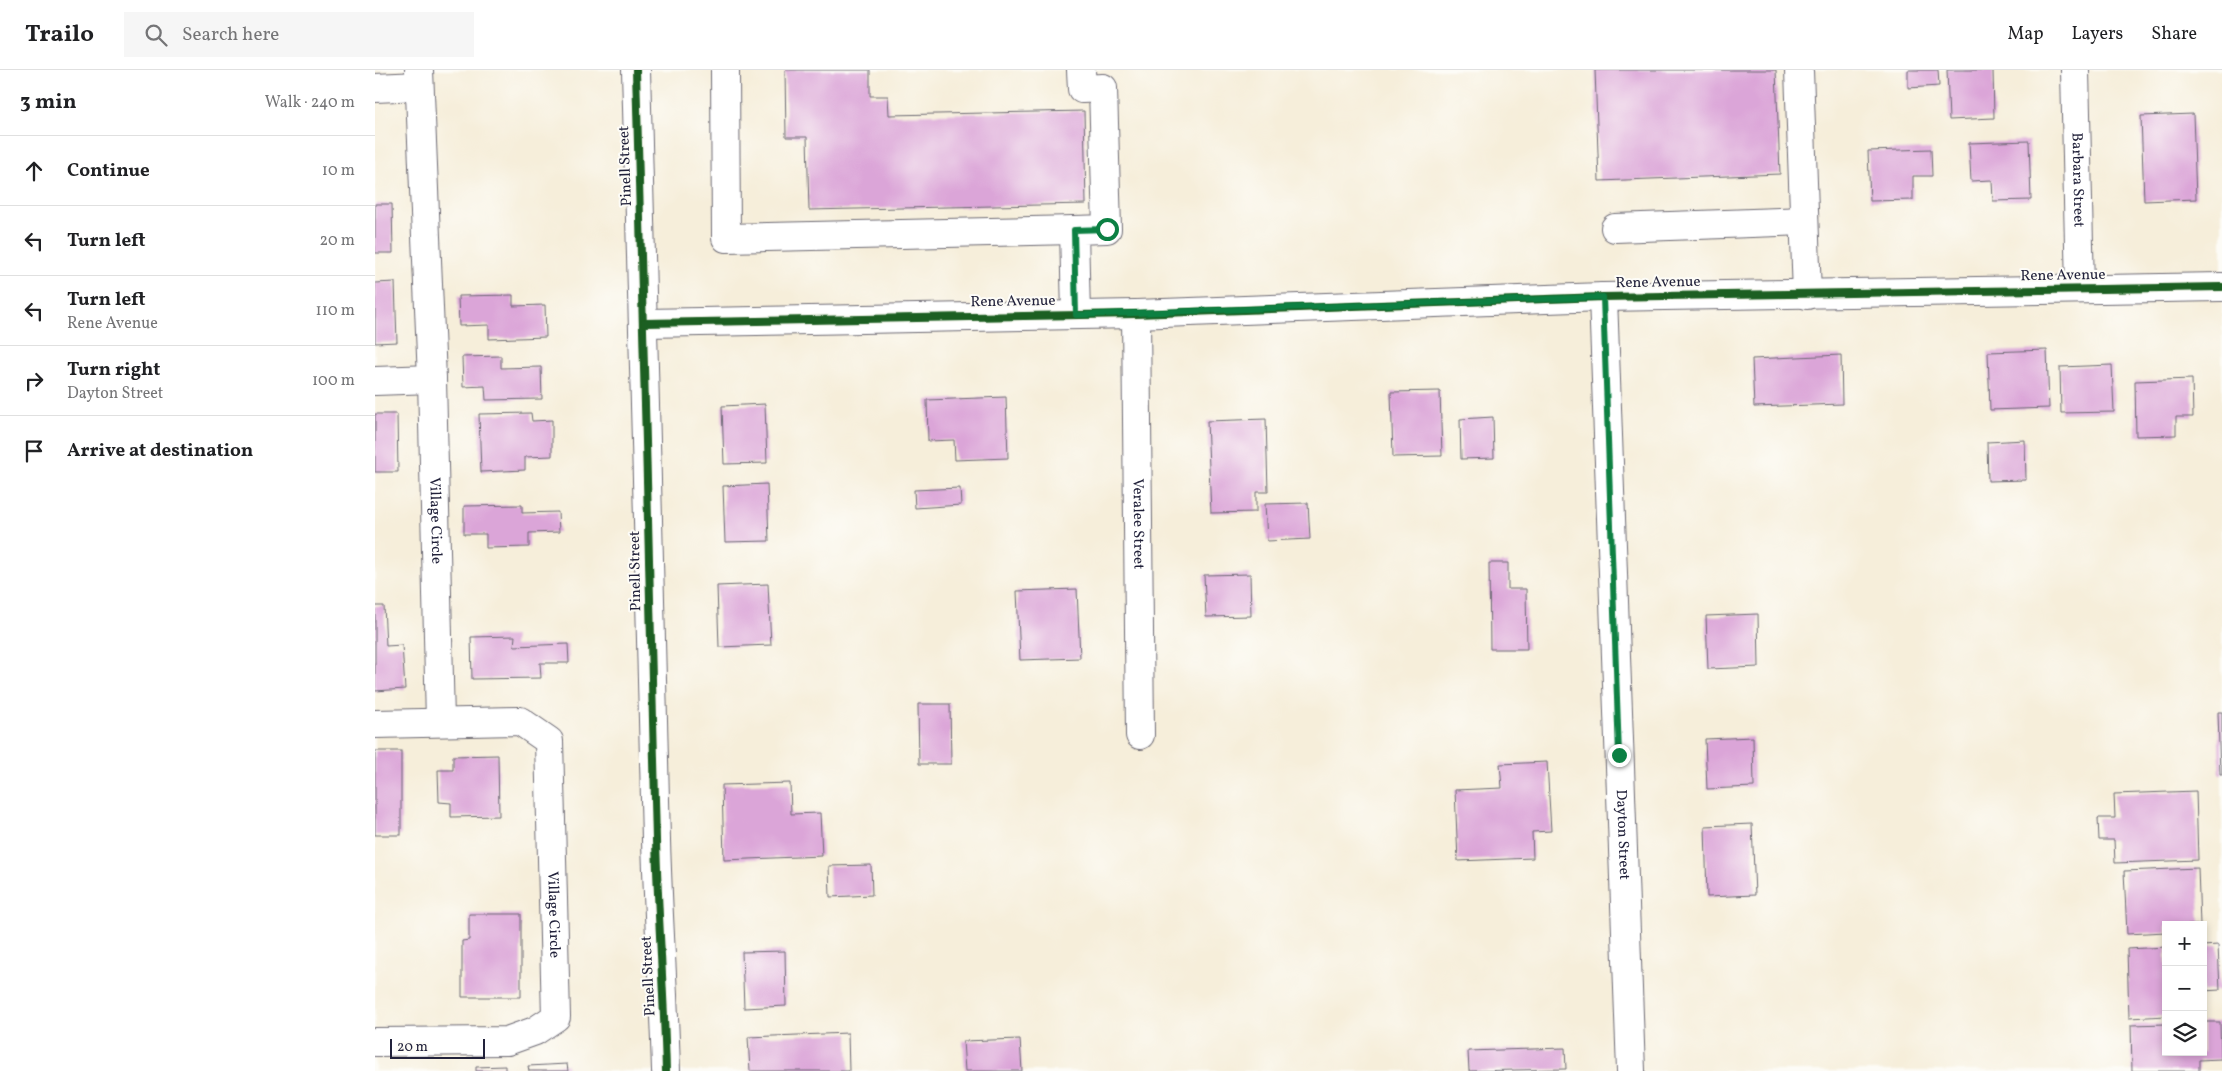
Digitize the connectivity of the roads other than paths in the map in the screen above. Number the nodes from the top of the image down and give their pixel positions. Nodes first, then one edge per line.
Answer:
1 (636, 70) edge
2 (725, 70) edge
3 (1081, 70) edge
4 (1799, 70) edge
5 (2075, 70) edge
6 (419, 78) edge
7 (375, 88) edge
8 (1805, 221) junction
9 (1615, 228) dead end
10 (1074, 230) junction
11 (2222, 287) edge
12 (2080, 289) junction
13 (1807, 295) junction
14 (1603, 297) junction
15 (1136, 314) junction
16 (1076, 315) junction
17 (645, 323) junction
18 (432, 379) junction
19 (375, 381) edge
20 (440, 722) junction
21 (375, 724) edge
22 (1140, 735) dead end
23 (375, 1042) edge
24 (666, 1071) edge
25 (1631, 1071) edge

1 - 17 street, Pinell Street
2 - 10 street
3 - 10 street
4 - 8 street
5 - 12 street, Barbara Street
6 - 7 street, Village Circle
6 - 18 street, Village Circle
8 - 9 street
8 - 13 street
10 - 16 street
11 - 12 street, Rene Avenue
12 - 13 street, Rene Avenue
13 - 14 street, Rene Avenue
14 - 15 street, Rene Avenue
14 - 25 street, Dayton Street
15 - 16 street, Rene Avenue
15 - 22 street, Veralee Street
16 - 17 street, Rene Avenue
17 - 24 street, Pinell Street
18 - 19 street
18 - 20 street, Village Circle
20 - 21 street, Village Circle
20 - 23 street, Village Circle

